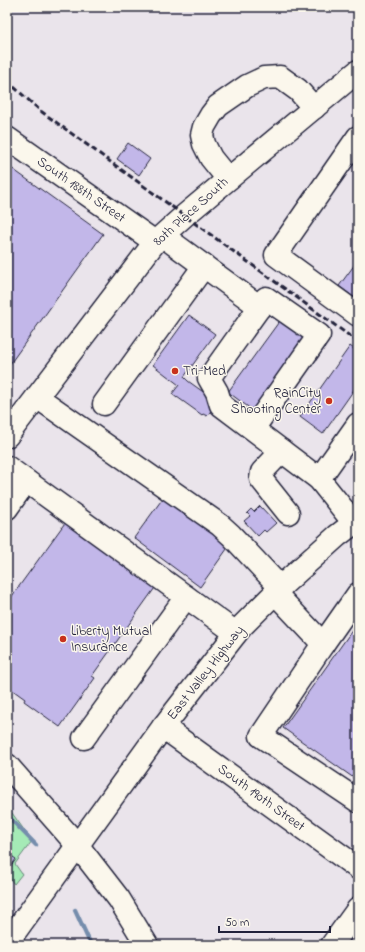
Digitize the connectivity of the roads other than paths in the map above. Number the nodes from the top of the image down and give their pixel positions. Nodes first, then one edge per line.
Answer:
1 (358, 71) edge
2 (314, 108) junction
3 (358, 137) edge
4 (7, 138) edge
5 (228, 179) junction
6 (159, 239) junction
7 (204, 266) junction
8 (260, 307) junction
9 (358, 315) edge
10 (37, 397) junction
11 (104, 404) dead end
12 (358, 424) edge
13 (253, 429) junction
14 (7, 436) edge
15 (282, 451) junction
16 (7, 467) edge
17 (319, 479) junction
18 (26, 481) junction
19 (7, 508) edge
20 (288, 513) dead end
21 (356, 521) edge
22 (278, 590) junction
23 (358, 594) edge
24 (186, 597) junction
25 (236, 633) junction
26 (323, 644) junction
27 (163, 728) junction
28 (84, 738) dead end
29 (7, 765) edge
30 (358, 801) edge
31 (78, 846) junction
32 (358, 868) edge
33 (358, 909) edge
34 (352, 931) edge
35 (7, 943) edge
36 (147, 945) edge
37 (332, 945) edge

1 - 2 street, 80th Place South
2 - 5 street, 80th Place South
2 - 5 street
3 - 9 street
4 - 6 street, South 188th Street
5 - 6 street, 80th Place South
6 - 7 street, South 188th Street
6 - 10 street, 80th Place South
7 - 8 street, South 188th Street
7 - 11 street
8 - 13 street
8 - 13 street
10 - 14 street, 80th Place South
10 - 22 street
12 - 17 street
13 - 15 street
15 - 17 street
15 - 20 street
16 - 18 street
17 - 21 street
18 - 19 street
18 - 24 street
21 - 22 street, East Valley Highway
22 - 25 street, East Valley Highway
22 - 26 street
23 - 26 street
24 - 25 street
24 - 28 street
25 - 27 street, East Valley Highway
26 - 30 street
27 - 31 street, East Valley Highway
27 - 32 street, South 190th Street
29 - 31 street
31 - 35 street, East Valley Highway
31 - 36 street
33 - 34 street
34 - 37 street

